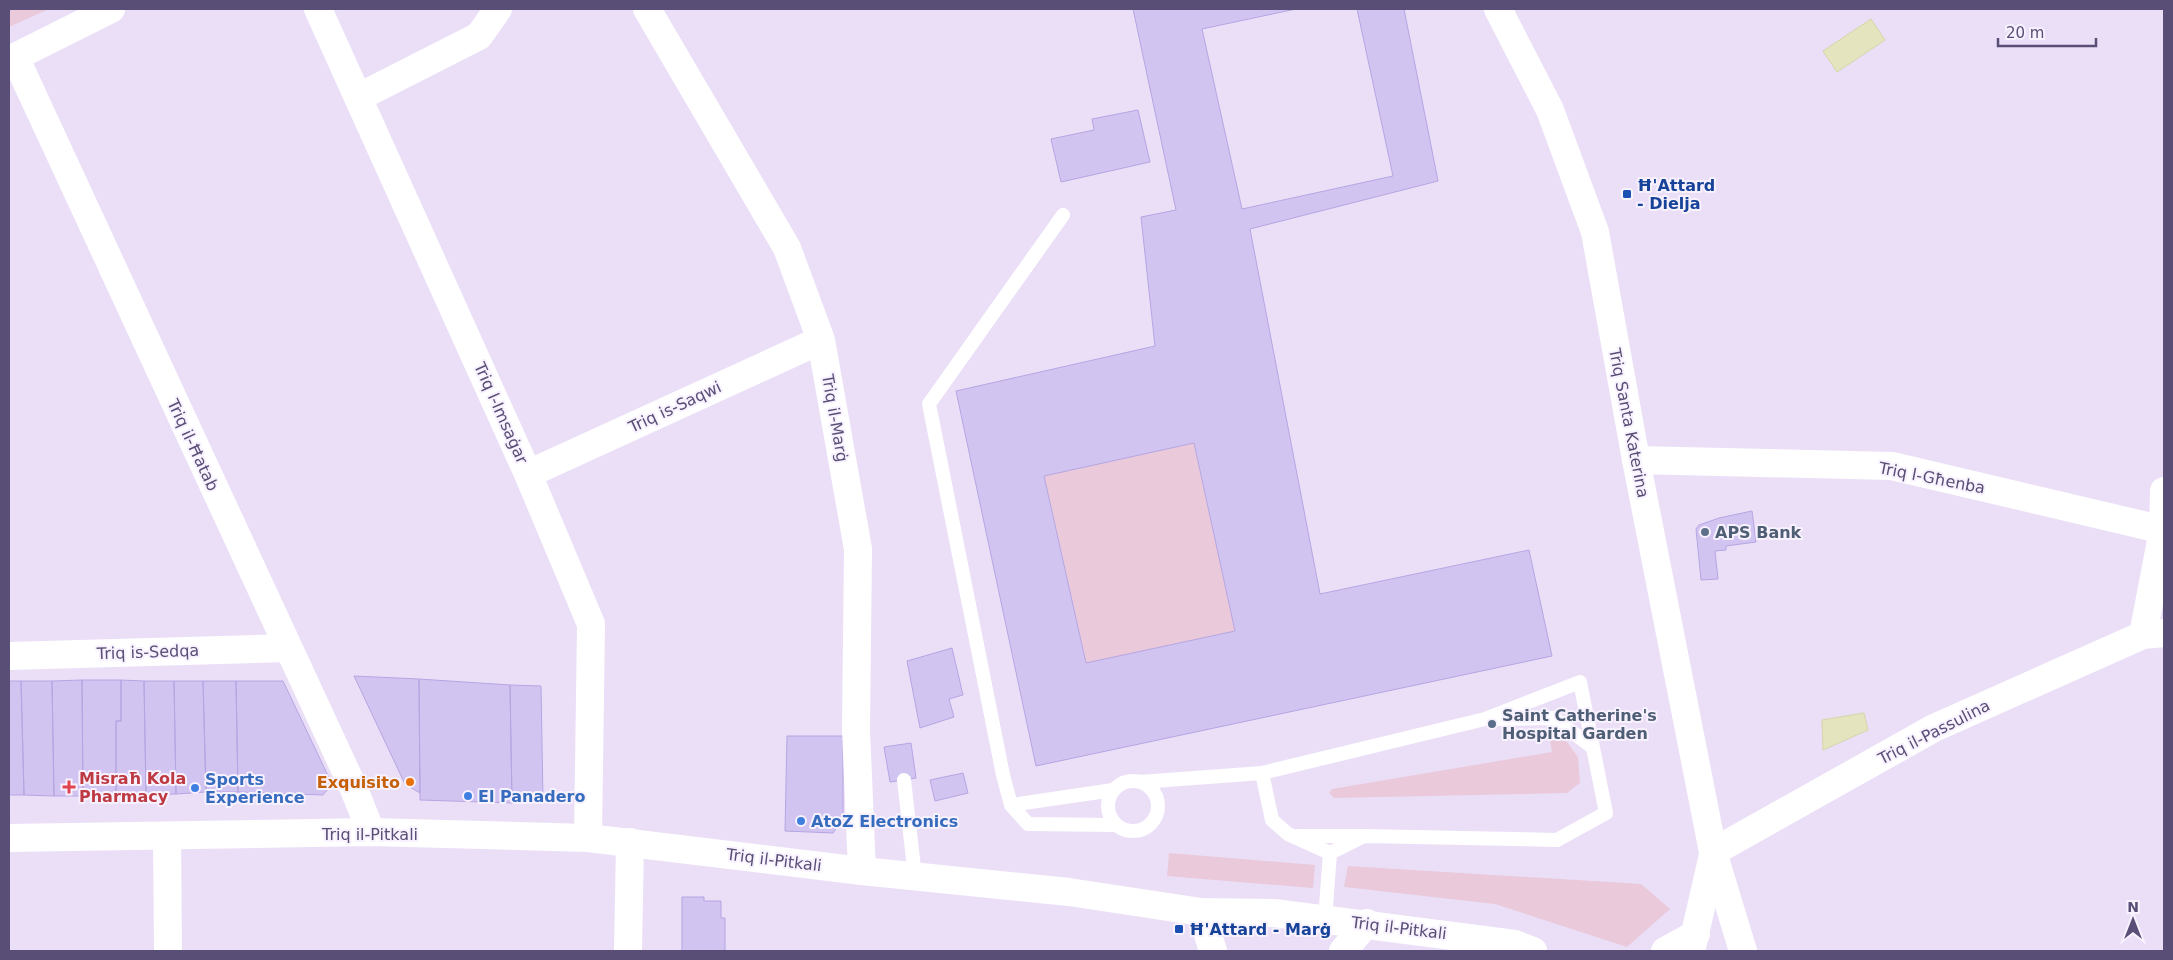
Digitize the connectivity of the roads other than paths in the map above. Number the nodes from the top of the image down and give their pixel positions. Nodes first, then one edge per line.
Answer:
1 (110, 9) edge
2 (318, 9) edge
3 (498, 9) edge
4 (646, 9) edge
5 (1498, 9) edge
6 (12, 58) edge
7 (359, 97) junction
8 (1063, 215) dead end
9 (821, 340) junction
10 (1636, 460) junction
11 (528, 474) junction
12 (2164, 491) edge
13 (2164, 530) edge
14 (2153, 634) edge
15 (287, 648) junction
16 (12, 650) edge
17 (1483, 719) junction
18 (1592, 747) junction
19 (1262, 772) junction
20 (904, 780) dead end
21 (1140, 782) junction
22 (1113, 790) junction
23 (1011, 805) junction
24 (1116, 825) junction
25 (371, 832) junction
26 (167, 836) junction
27 (1291, 836) junction
28 (1364, 836) junction
29 (9, 838) edge
30 (588, 838) junction
31 (630, 842) junction
32 (1713, 852) junction
33 (1330, 853) junction
34 (862, 871) junction
35 (915, 877) junction
36 (1201, 912) junction
37 (1325, 920) junction
38 (1367, 923) junction
39 (1694, 943) edge
40 (168, 951) edge
41 (628, 951) edge
42 (1213, 951) edge
43 (1343, 951) edge
44 (1533, 951) edge
45 (1665, 951) edge
46 (1743, 951) edge

1 - 6 street
2 - 7 street, Triq l-Imsaġar
3 - 7 street
4 - 9 street, Triq il-Marġ
5 - 10 street, Triq Santa Katerina
6 - 15 street, Triq il-Ħatab
7 - 11 street, Triq l-Imsaġar
8 - 23 lane
9 - 11 street, Triq is-Saqwi
9 - 34 street, Triq il-Marġ
10 - 13 street, Triq l-Għenba
10 - 32 street, Triq Santa Katerina
11 - 30 street, Triq l-Imsaġar
12 - 13 street
13 - 14 street
14 - 32 street, Triq il-Passulina
15 - 16 street, Triq is-Sedqa
15 - 25 street, Triq il-Ħatab
17 - 18 lane
17 - 18 lane
17 - 19 lane
18 - 28 lane
19 - 21 lane
19 - 27 lane
20 - 35 lane
21 - 22 lane
21 - 24 lane
22 - 23 lane
22 - 24 lane
23 - 24 lane
25 - 26 street, Triq il-Pitkali
25 - 30 street, Triq il-Pitkali
26 - 29 street, Triq il-Pitkali
26 - 40 street
27 - 28 lane
27 - 33 lane
28 - 33 lane
30 - 31 street, Triq il-Pitkali
31 - 34 street, Triq il-Pitkali
31 - 41 street
32 - 39 street, Triq Santa Katerina
32 - 46 street, Triq Santa Katerina
33 - 37 lane
34 - 35 street, Triq il-Pitkali
35 - 36 street, Triq il-Pitkali
36 - 37 street, Triq il-Pitkali
36 - 42 street
37 - 38 street, Triq il-Pitkali
38 - 43 street
38 - 44 street, Triq il-Pitkali
39 - 45 street

